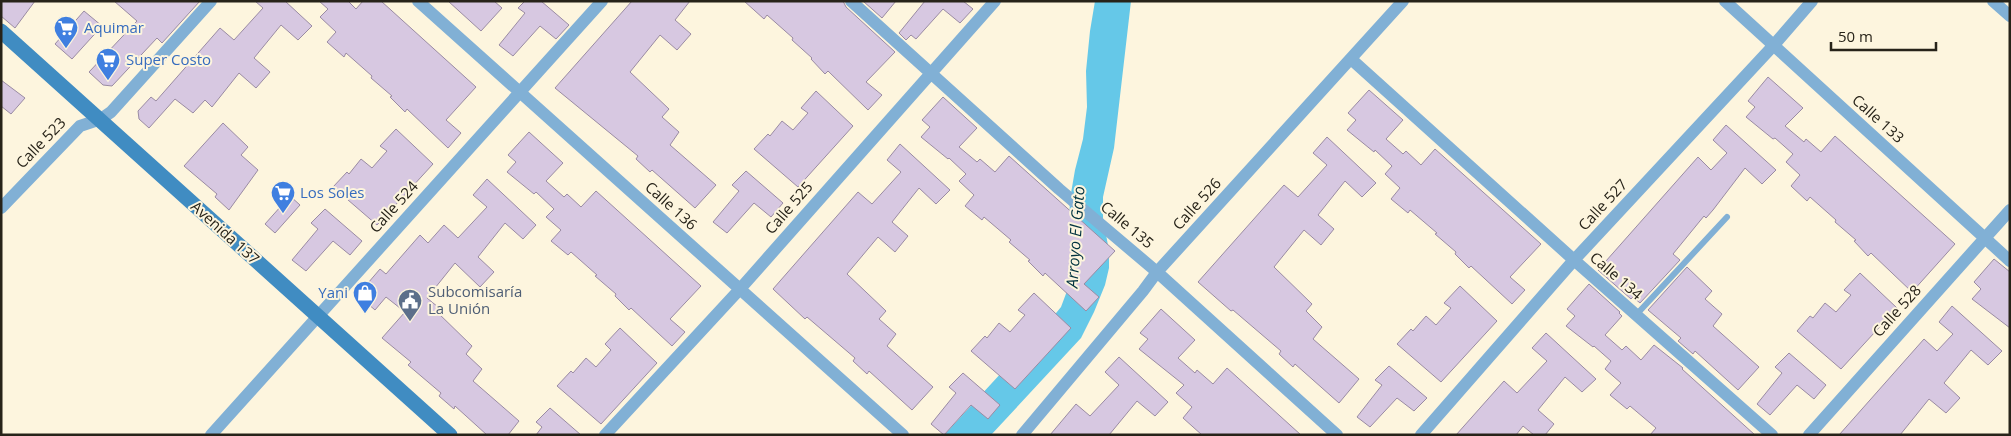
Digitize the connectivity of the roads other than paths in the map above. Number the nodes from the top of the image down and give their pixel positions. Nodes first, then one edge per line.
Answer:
1 (212, 1) edge
2 (418, 1) edge
3 (602, 1) edge
4 (851, 1) edge
5 (995, 1) edge
6 (1403, 1) edge
7 (1726, 1) edge
8 (1812, 1) edge
9 (1993, 1) edge
10 (2010, 16) edge
11 (1, 31) edge
12 (1773, 46) junction
13 (1351, 59) junction
14 (930, 72) junction
15 (520, 93) junction
16 (101, 120) junction
17 (1, 208) edge
18 (2010, 210) edge
19 (1727, 217) dead end
20 (1984, 238) junction
21 (1574, 260) junction
22 (2010, 261) edge
23 (1157, 272) junction
24 (740, 289) junction
25 (1636, 315) junction
26 (316, 316) junction
27 (210, 435) edge
28 (450, 435) edge
29 (605, 435) edge
30 (903, 435) edge
31 (1022, 435) edge
32 (1336, 435) edge
33 (1421, 435) edge
34 (1772, 435) edge
35 (1809, 435) edge

1 - 16 street, Calle 523
2 - 15 street, Calle 136
3 - 15 street, Calle 524
4 - 14 street, Calle 135
5 - 14 street, Calle 525
6 - 13 street, Calle 526
7 - 12 street, Calle 133
8 - 12 street, Calle 527
9 - 10 street
11 - 16 street, Avenida 137
12 - 20 street, Calle 133
12 - 21 street, Calle 527
13 - 21 street, Calle 134
13 - 23 street, Calle 526
14 - 23 street, Calle 135
14 - 24 street, Calle 525
15 - 24 street, Calle 136
15 - 26 street, Calle 524
16 - 17 street, Calle 523
16 - 26 street, Avenida 137
18 - 20 street, Calle 528
19 - 25 lane
20 - 22 street, Calle 133
20 - 35 street, Calle 528
21 - 25 street, Calle 134
21 - 33 street, Calle 527
23 - 31 street, Calle 526
23 - 32 street, Calle 135
24 - 29 street, Calle 525
24 - 30 street, Calle 136
25 - 34 street, Calle 134
26 - 27 street, Calle 524
26 - 28 street, Avenida 137

